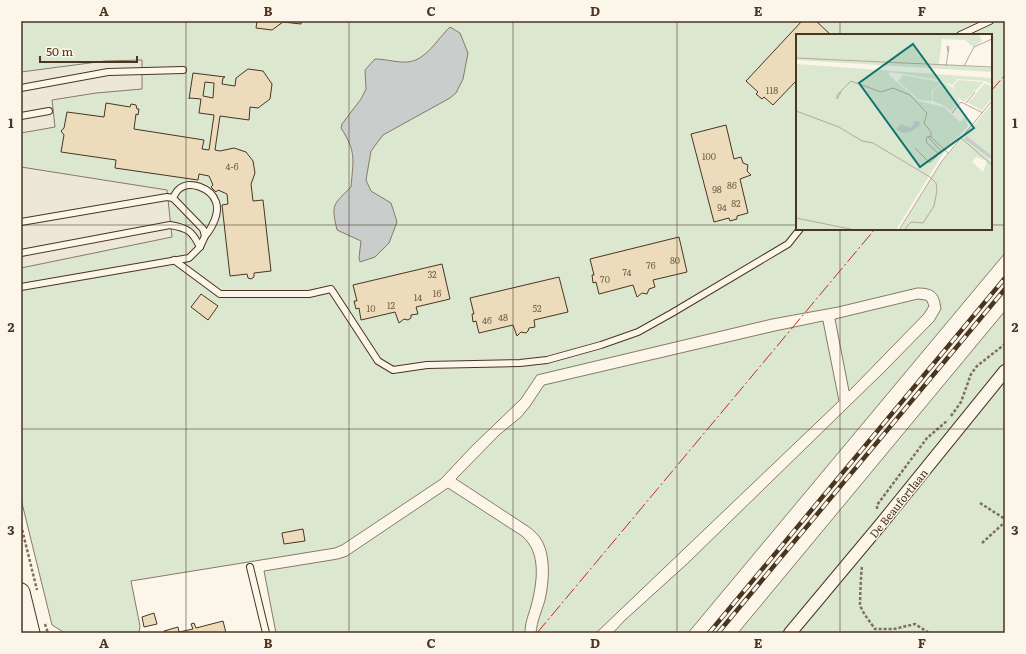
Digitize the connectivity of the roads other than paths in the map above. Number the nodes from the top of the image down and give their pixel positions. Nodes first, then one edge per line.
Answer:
1 (990, 21) edge
2 (962, 34) edge
3 (183, 70) dead end
4 (21, 88) edge
5 (49, 111) dead end
6 (21, 116) edge
7 (173, 198) junction
8 (21, 222) edge
9 (799, 230) edge
10 (205, 236) junction
11 (200, 247) junction
12 (21, 253) edge
13 (174, 260) junction
14 (21, 287) edge
15 (1005, 372) edge
16 (250, 567) dead end
17 (29, 592) edge
18 (31, 633) edge
19 (266, 633) edge
20 (790, 633) edge

1 - 2 lane
3 - 4 lane
5 - 6 lane
7 - 8 lane
7 - 10 lane
7 - 10 lane
9 - 13 lane
10 - 11 lane
11 - 12 lane
11 - 13 lane
13 - 14 lane
15 - 20 street, De Beaufortlaan
16 - 19 lane
17 - 18 main road

